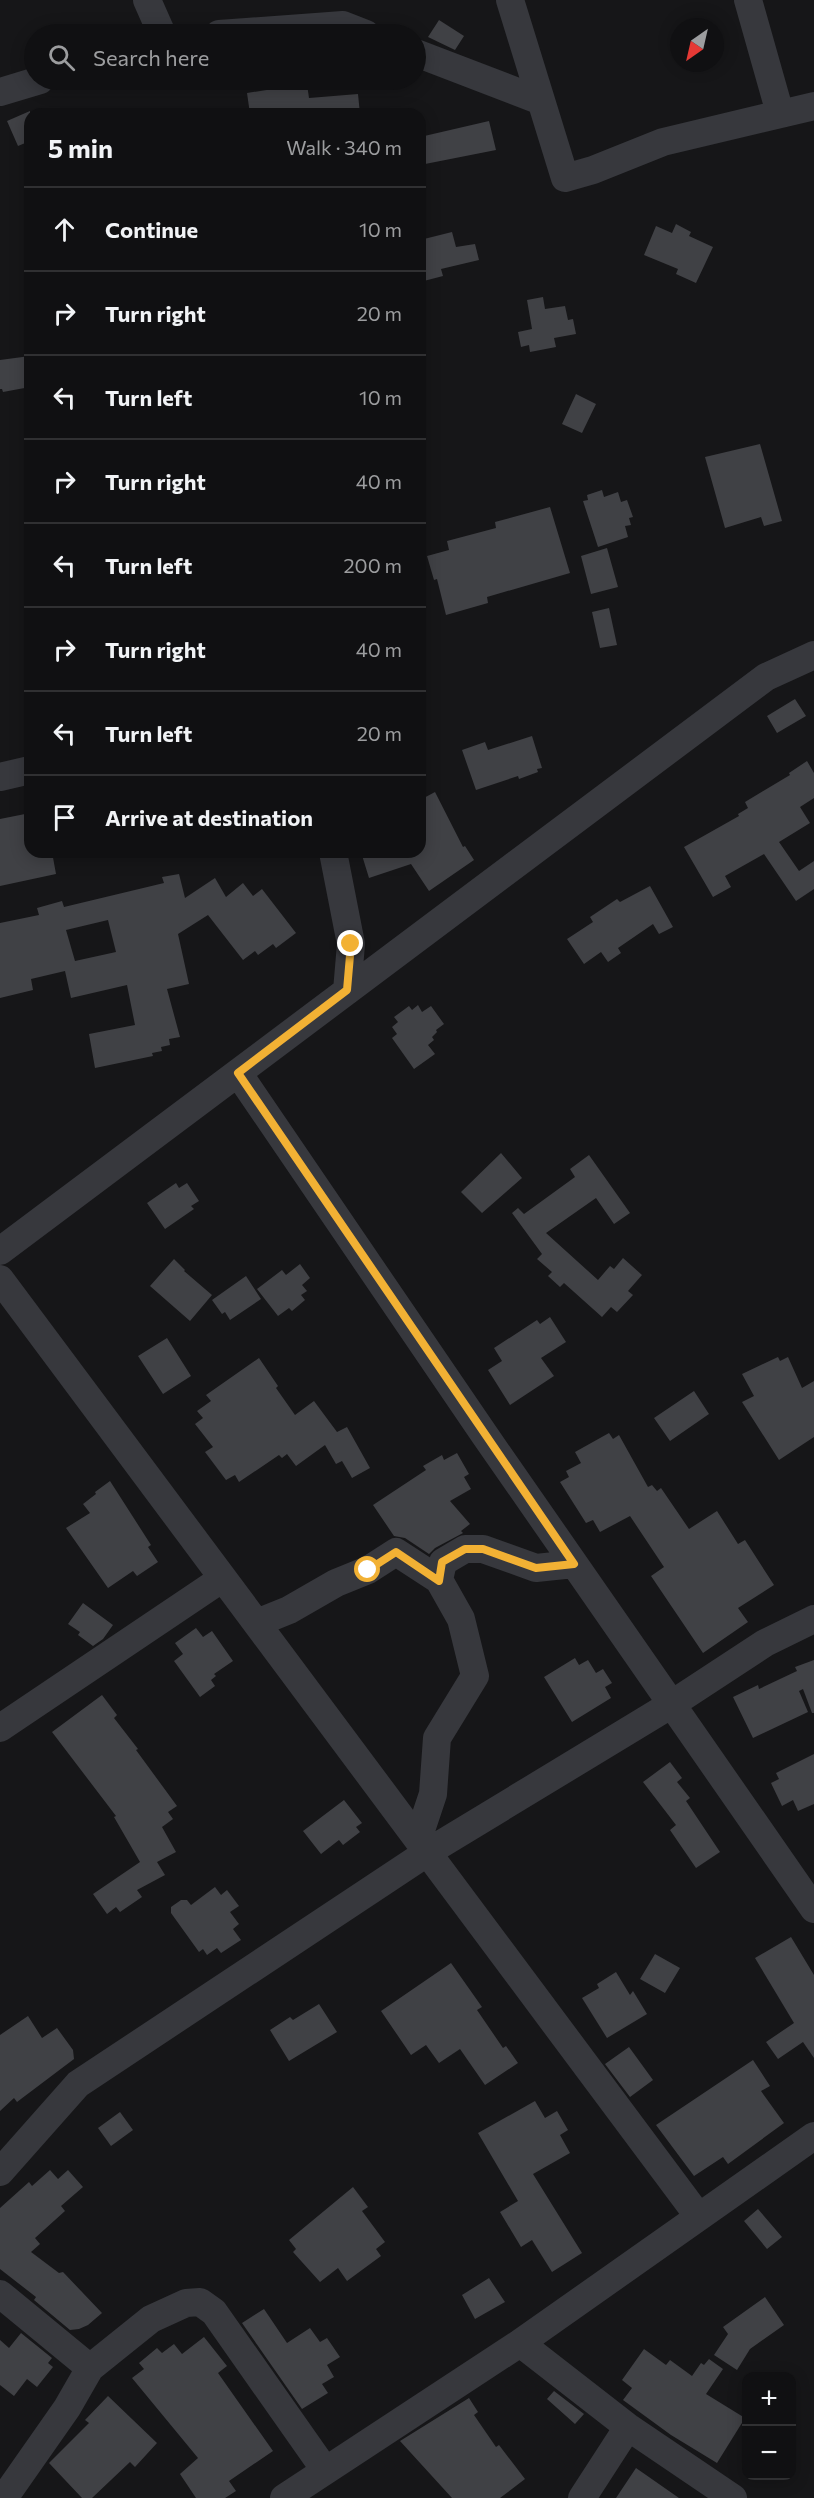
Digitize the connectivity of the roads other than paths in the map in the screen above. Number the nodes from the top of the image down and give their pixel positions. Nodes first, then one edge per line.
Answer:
1 (147, 0) edge
2 (510, 0) edge
3 (748, 0) edge
4 (158, 24) edge
5 (426, 57) edge
6 (24, 85) edge
7 (0, 92) edge
8 (541, 101) junction
9 (814, 106) edge
10 (780, 113) junction
11 (814, 655) edge
12 (24, 771) edge
13 (0, 777) edge
14 (334, 858) edge
15 (347, 990) junction
16 (238, 1073) junction
17 (0, 1251) edge
18 (0, 1280) edge
19 (574, 1564) junction
20 (223, 1578) junction
21 (439, 1581) junction
22 (814, 1619) edge
23 (257, 1623) junction
24 (672, 1704) junction
25 (0, 1728) edge
26 (423, 1846) junction
27 (814, 1909) edge
28 (814, 2136) edge
29 (0, 2172) edge
30 (699, 2217) junction
31 (0, 2294) edge
32 (520, 2343) junction
33 (90, 2368) junction
34 (628, 2427) junction
35 (325, 2470) junction
36 (4, 2498) edge
37 (284, 2498) edge
38 (582, 2498) edge
39 (733, 2498) edge

1 - 4 street
2 - 8 street
3 - 10 street
5 - 8 street
6 - 7 street
8 - 10 street
9 - 10 street
11 - 15 street
12 - 13 street
14 - 15 street
15 - 16 street
16 - 17 street
16 - 19 street
18 - 20 street
19 - 21 street
19 - 24 street
20 - 23 street
20 - 25 street
21 - 23 street
21 - 26 street
22 - 24 street
23 - 26 street
24 - 26 street
24 - 27 street
26 - 29 street
26 - 30 street
28 - 30 street
30 - 32 street
31 - 33 street
32 - 34 street
32 - 35 street
33 - 35 street
33 - 36 street
34 - 38 street
34 - 39 street
35 - 37 street

